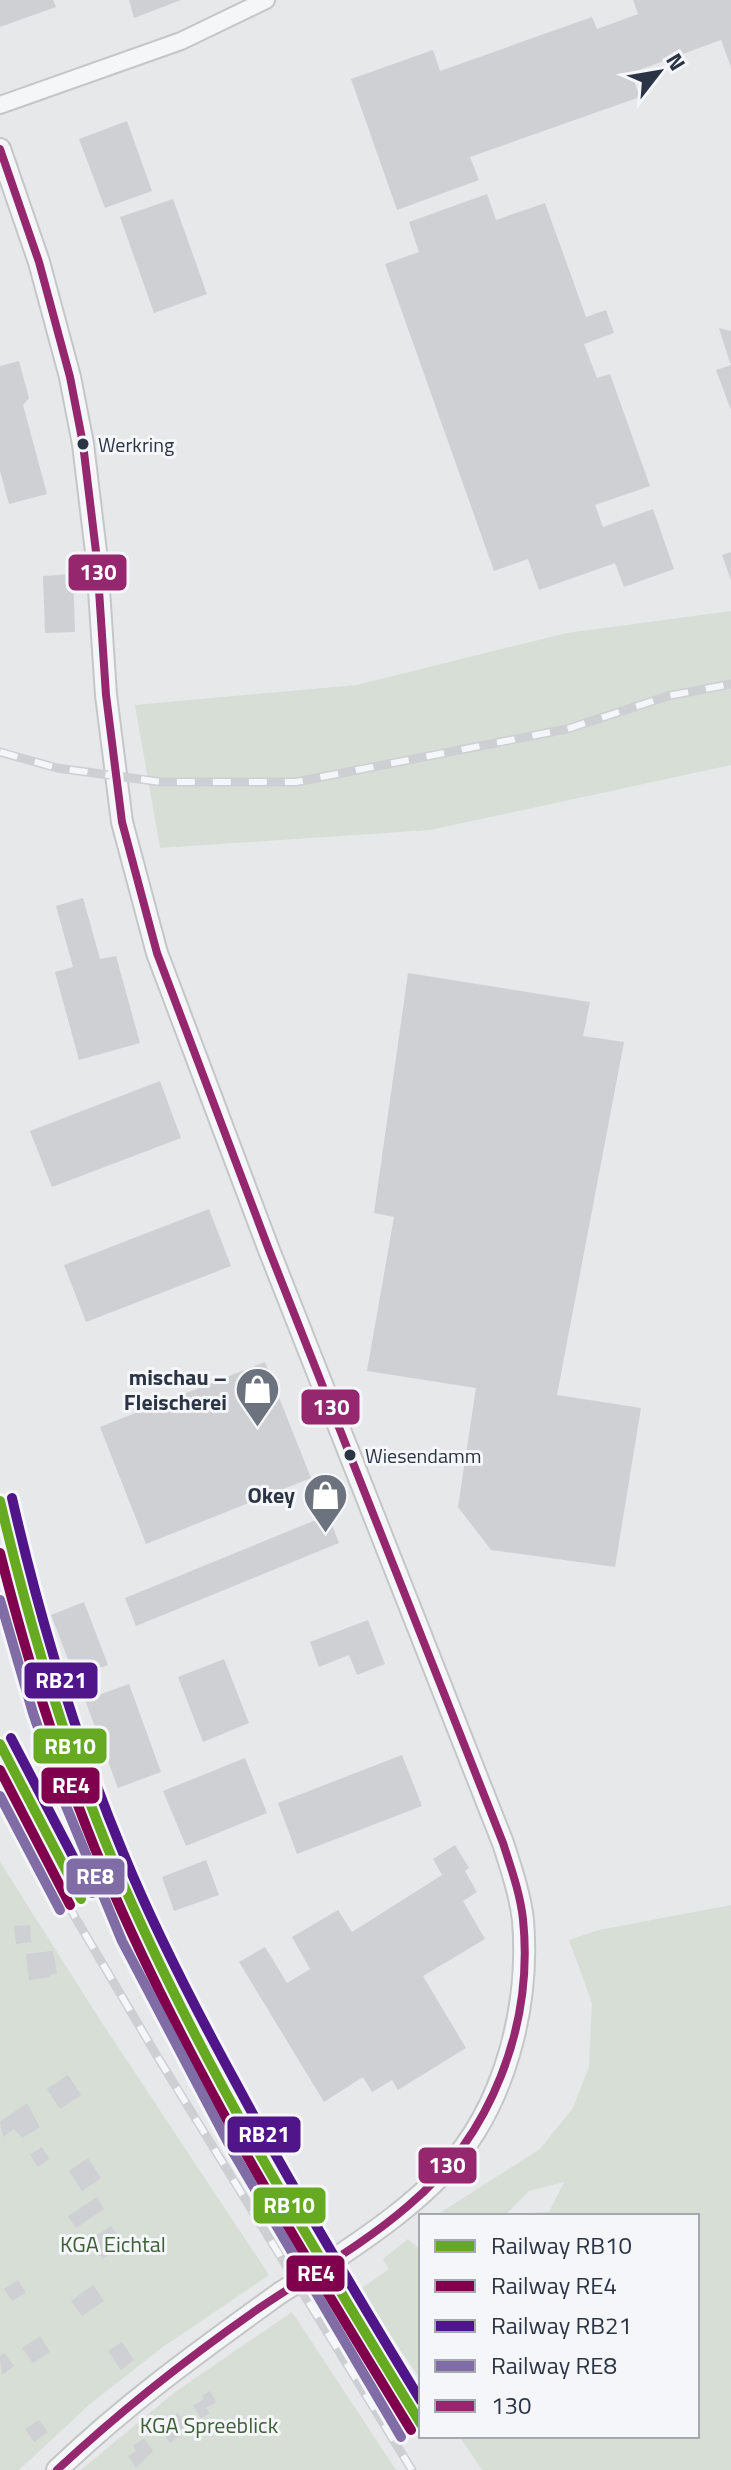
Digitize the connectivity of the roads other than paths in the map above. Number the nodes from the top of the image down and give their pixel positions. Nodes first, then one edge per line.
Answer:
1 (266, 0) edge
2 (0, 105) edge
3 (0, 149) edge
4 (57, 2470) edge

1 - 2 street
3 - 4 street, bridge

